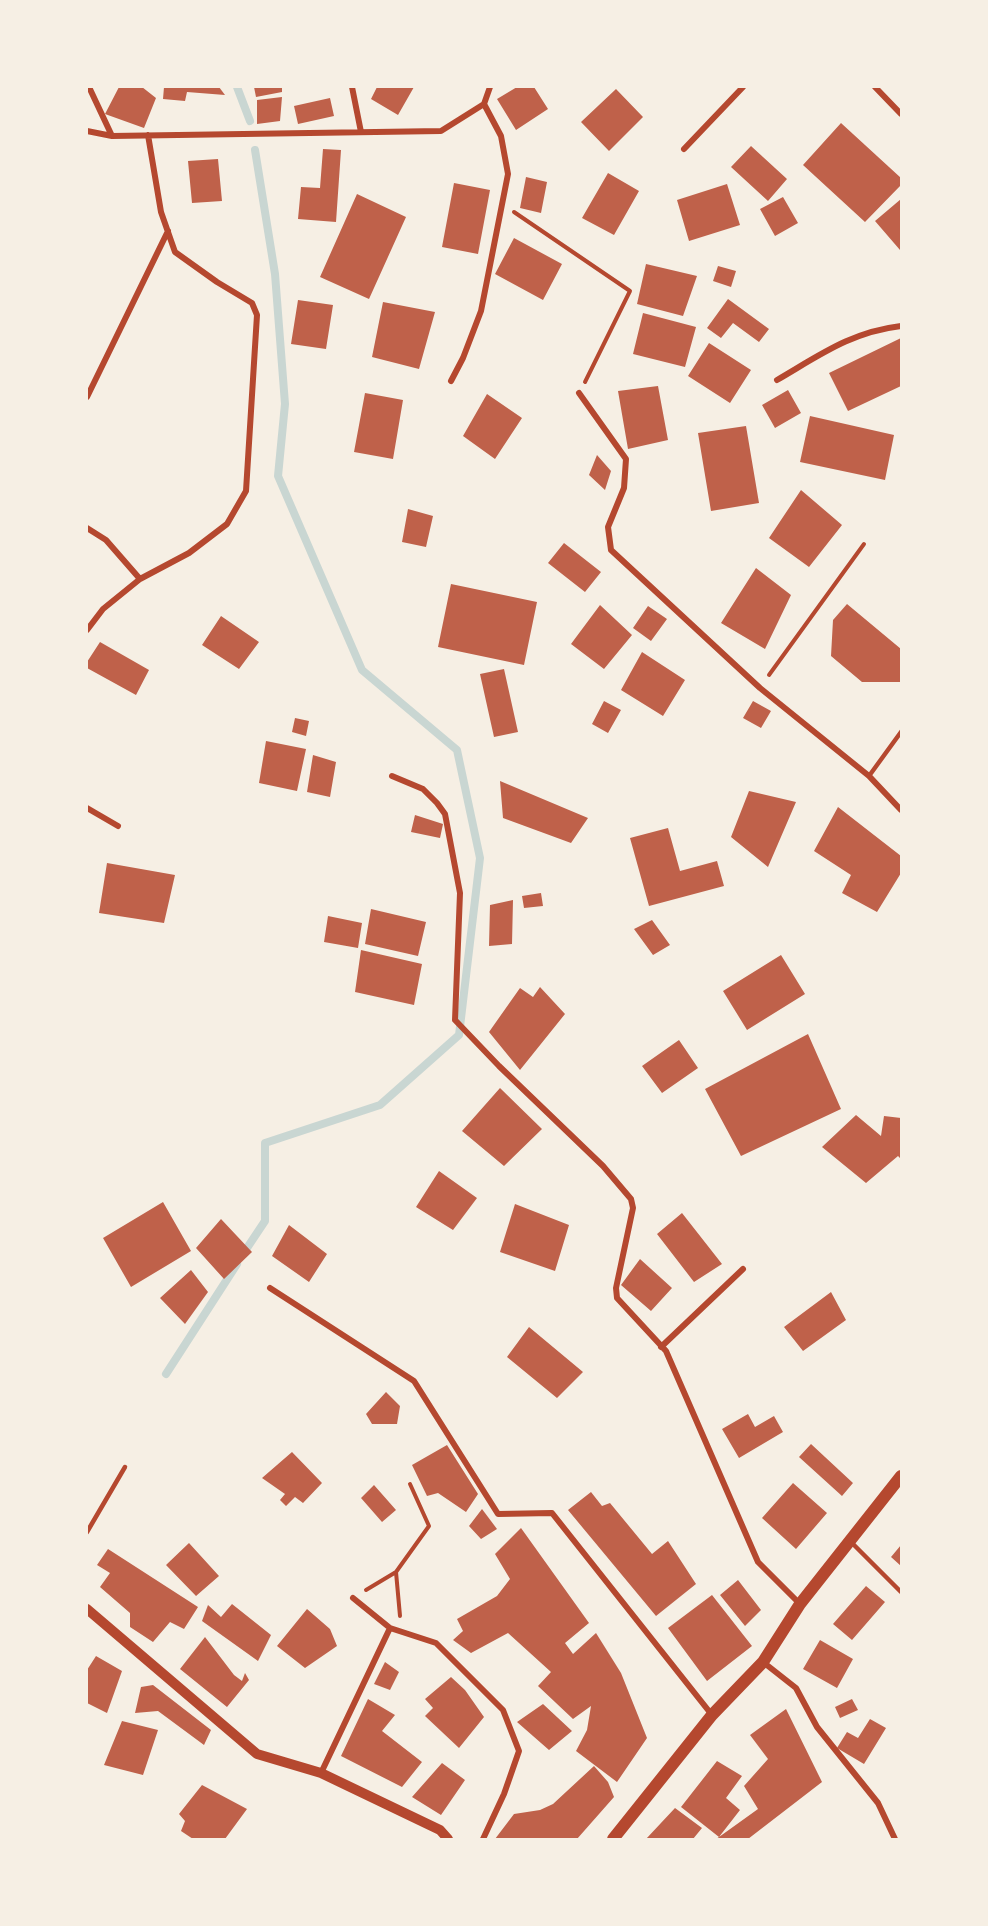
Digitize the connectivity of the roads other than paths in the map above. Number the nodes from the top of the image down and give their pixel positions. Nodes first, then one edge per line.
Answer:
1 (89, 87) edge
2 (352, 87) edge
3 (490, 87) edge
4 (743, 87) edge
5 (875, 87) edge
6 (484, 104) junction
7 (901, 113) edge
8 (87, 131) edge
9 (361, 132) junction
10 (148, 135) junction
11 (112, 136) junction
12 (684, 149) dead end
13 (168, 231) junction
14 (901, 326) edge
15 (777, 380) dead end
16 (451, 381) dead end
17 (579, 393) road end
18 (87, 396) edge
19 (87, 528) edge
20 (140, 579) junction
21 (87, 630) edge
22 (901, 732) edge
23 (392, 776) dead end
24 (869, 776) junction
25 (87, 808) edge
26 (901, 810) edge
27 (118, 826) dead end
28 (743, 1269) dead end
29 (270, 1288) dead end
30 (661, 1347) junction
31 (125, 1467) dead end
32 (901, 1476) edge
33 (87, 1532) edge
34 (850, 1541) junction
35 (901, 1592) edge
36 (353, 1598) road end
37 (800, 1604) junction
38 (87, 1609) edge
39 (390, 1628) junction
40 (763, 1662) junction
41 (711, 1715) junction
42 (321, 1773) junction
43 (448, 1839) edge
44 (483, 1839) edge
45 (613, 1839) edge
46 (895, 1839) edge

1 - 11 street
2 - 9 street
3 - 6 street
4 - 12 street
5 - 7 street
6 - 9 street
6 - 16 street
8 - 11 street
9 - 10 street
10 - 11 street
10 - 13 street
13 - 18 street
13 - 20 street
14 - 15 street
17 - 24 street
19 - 20 street
20 - 21 street
22 - 24 lane
23 - 30 street
24 - 26 street
25 - 27 street
28 - 30 street
29 - 41 street
30 - 37 street
31 - 33 lane
32 - 34 main road
34 - 35 lane
34 - 37 main road
36 - 39 street
37 - 40 main road
38 - 42 street
39 - 42 street
39 - 44 street
40 - 41 main road
40 - 46 street
41 - 45 main road
42 - 43 street

